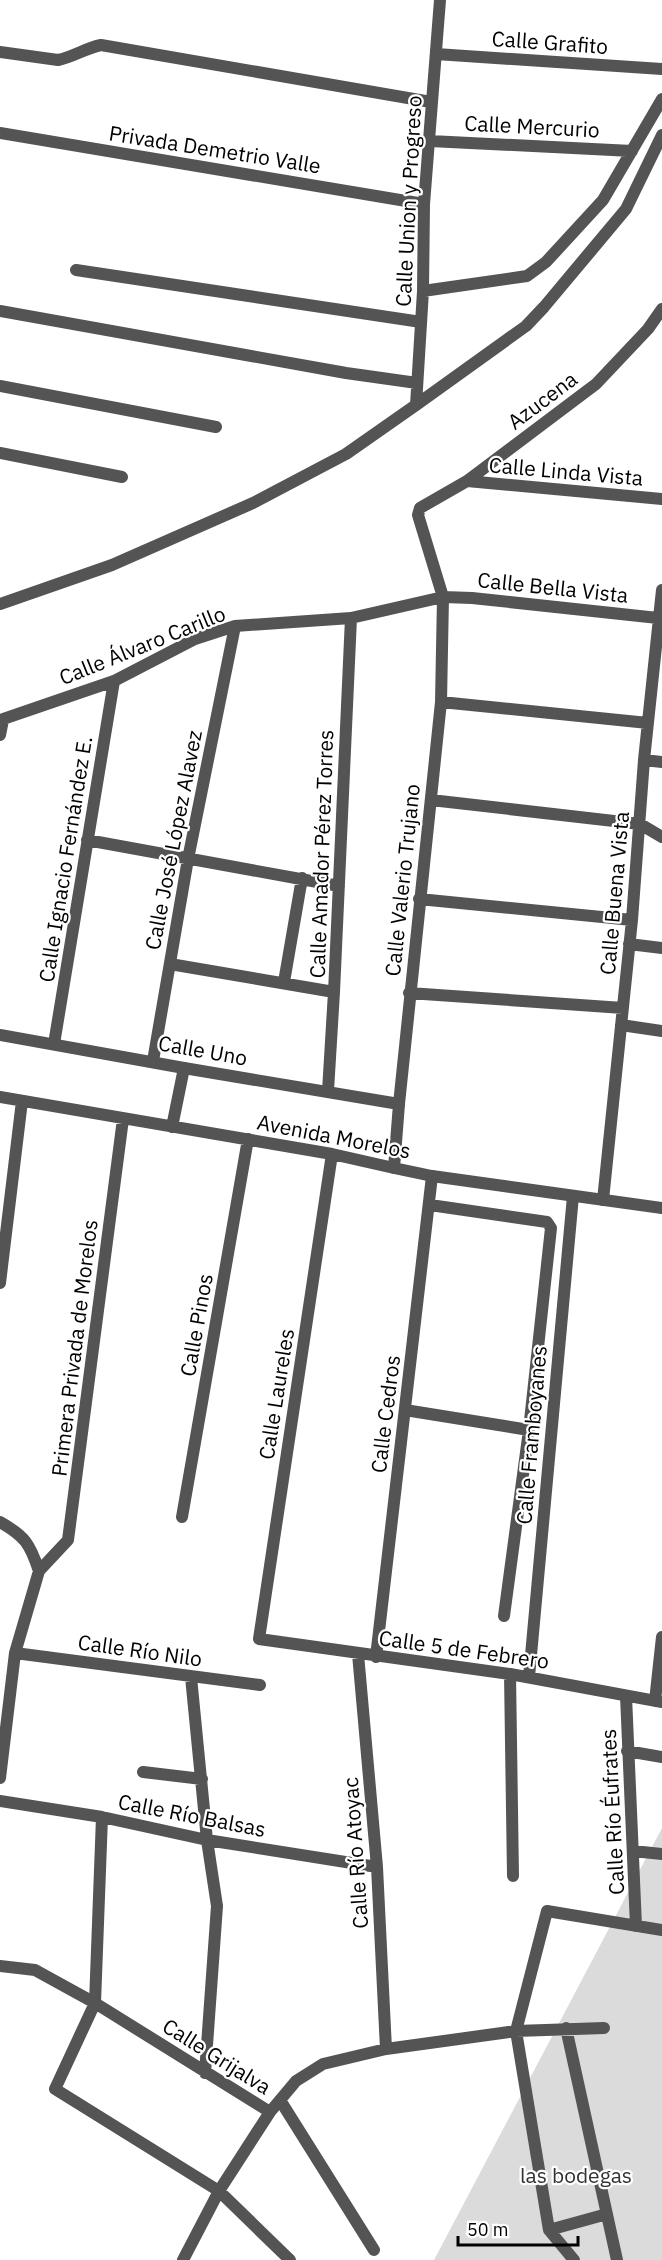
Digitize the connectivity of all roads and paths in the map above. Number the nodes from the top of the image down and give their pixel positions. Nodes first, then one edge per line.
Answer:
1 (440, 0) edge
2 (0, 52) edge
3 (436, 54) junction
4 (662, 69) edge
5 (662, 99) edge
6 (431, 102) junction
7 (0, 133) edge
8 (662, 135) edge
9 (430, 141) junction
10 (632, 151) junction
11 (424, 204) junction
12 (76, 270) dead end
13 (423, 291) junction
14 (662, 309) edge
15 (0, 311) edge
16 (421, 322) junction
17 (417, 384) junction
18 (0, 386) edge
19 (416, 405) junction
20 (216, 427) dead end
21 (0, 453) edge
22 (122, 477) dead end
23 (467, 481) junction
24 (662, 499) edge
25 (428, 503) joint
26 (662, 590) edge
27 (443, 597) junction
28 (0, 604) edge
29 (351, 618) junction
30 (658, 618) junction
31 (235, 626) junction
32 (658, 650) edge
33 (114, 681) junction
34 (441, 702) junction
35 (1, 720) edge
36 (648, 723) junction
37 (0, 735) edge
38 (644, 760) junction
39 (662, 762) edge
40 (431, 800) junction
41 (640, 824) junction
42 (662, 837) edge
43 (87, 840) junction
44 (188, 858) junction
45 (302, 878) junction
46 (339, 886) junction
47 (419, 899) junction
48 (632, 920) junction
49 (628, 944) junction
50 (662, 948) edge
51 (170, 964) junction
52 (284, 982) junction
53 (334, 992) junction
54 (409, 993) junction
55 (623, 1008) junction
56 (621, 1025) junction
57 (662, 1031) edge
58 (0, 1035) edge
59 (54, 1044) junction
60 (153, 1061) junction
61 (184, 1068) junction
62 (328, 1091) junction
63 (0, 1097) edge
64 (22, 1101) junction
65 (399, 1104) junction
66 (123, 1119) junction
67 (172, 1127) junction
68 (248, 1139) junction
69 (332, 1154) junction
70 (394, 1168) junction
71 (432, 1176) junction
72 (573, 1196) junction
73 (603, 1200) junction
74 (430, 1204) junction
75 (662, 1208) edge
76 (0, 1283) edge
77 (405, 1410) junction
78 (529, 1430) junction
79 (182, 1517) dead end
80 (0, 1522) edge
81 (39, 1571) junction
82 (504, 1616) dead end
83 (662, 1637) edge
84 (259, 1639) joint
85 (15, 1653) junction
86 (357, 1654) junction
87 (376, 1657) junction
88 (510, 1674) junction
89 (191, 1677) junction
90 (529, 1677) junction
91 (260, 1685) dead end
92 (626, 1695) junction
93 (659, 1701) edge
94 (627, 1751) junction
95 (662, 1757) edge
96 (143, 1772) dead end
97 (0, 1778) edge
98 (202, 1779) junction
99 (0, 1801) edge
100 (102, 1816) junction
101 (207, 1840) junction
102 (633, 1851) junction
103 (662, 1854) edge
104 (377, 1867) junction
105 (513, 1876) dead end
106 (636, 1926) junction
107 (662, 1930) edge
108 (0, 1966) edge
109 (95, 2003) junction
110 (566, 2028) junction
111 (604, 2028) dead end
112 (516, 2031) junction
113 (386, 2049) junction
114 (205, 2073) junction
115 (280, 2100) junction
116 (270, 2112) junction
117 (219, 2191) junction
118 (607, 2214) junction
119 (549, 2230) junction
120 (374, 2250) dead end
121 (183, 2260) edge
122 (290, 2260) edge
123 (574, 2260) edge
124 (617, 2260) edge

1 - 3 street, Calle Union y Progreso
2 - 6 street
3 - 4 street, Calle Grafito
3 - 6 street, Calle Union y Progreso
5 - 10 street
6 - 9 street, Calle Union y Progreso
7 - 11 street, Privada Demetrio Valle
8 - 19 street
9 - 10 street, Calle Mercurio
9 - 11 street, Calle Union y Progreso
10 - 13 street
11 - 13 street, Calle Union y Progreso
12 - 16 street
13 - 16 street, Calle Union y Progreso
14 - 23 street, Azucena
15 - 17 street
16 - 17 street, Calle Union y Progreso
17 - 19 street, Calle Union y Progreso
18 - 20 street
19 - 28 street
21 - 22 street
23 - 24 street, Calle Linda Vista
23 - 25 street, Azucena
25 - 27 street, Calle Valerio Trujano
26 - 30 street, Calle Buena Vista
27 - 29 street, Calle Álvaro Carillo
27 - 30 street, Calle Bella Vista
27 - 34 street, Calle Valerio Trujano
29 - 31 street, Calle Álvaro Carillo
29 - 46 street, Calle Amador Pérez Torres
30 - 32 street, Calle Buena Vista
31 - 33 street, Calle Álvaro Carillo
31 - 44 street, Calle José López Alavez
32 - 36 street, Calle Buena Vista
33 - 35 street, Calle Álvaro Carillo
33 - 43 street, Calle Ignacio Fernández E.
34 - 36 street
34 - 40 street, Calle Valerio Trujano
35 - 37 street
36 - 38 street, Calle Buena Vista
38 - 39 street
38 - 41 street, Calle Buena Vista
40 - 41 street
40 - 47 street, Calle Valerio Trujano
41 - 42 street
41 - 48 street, Calle Buena Vista
43 - 44 street
43 - 59 street, Calle Ignacio Fernández E.
44 - 45 street
44 - 51 street, Calle José López Alavez
45 - 46 street
45 - 52 street
46 - 53 street, Calle Amador Pérez Torres
47 - 48 street
47 - 54 street, Calle Valerio Trujano
48 - 49 street, Calle Buena Vista
49 - 50 street
49 - 55 street, Calle Buena Vista
51 - 52 street
51 - 60 street, Calle José López Alavez
52 - 53 street
53 - 62 street, Calle Amador Pérez Torres
54 - 55 street
54 - 65 street, Calle Valerio Trujano
55 - 56 street, Calle Buena Vista
56 - 57 street
56 - 73 street, Calle Buena Vista
58 - 59 street, Calle Uno
59 - 60 street, Calle Uno
60 - 61 street, Calle Uno
61 - 62 street, Calle Uno
61 - 67 street
62 - 65 street, Calle Uno
63 - 64 street, Avenida Morelos
64 - 66 street, Avenida Morelos
64 - 76 street
65 - 70 street, Calle Valerio Trujano
66 - 67 street, Avenida Morelos
66 - 81 street, Primera Privada de Morelos
67 - 68 street, Avenida Morelos
68 - 69 street, Avenida Morelos
68 - 79 street, Calle Pinos
69 - 70 street, Avenida Morelos
69 - 84 street, Calle Laureles
70 - 71 street, Avenida Morelos
71 - 72 street, Avenida Morelos
71 - 74 street, Calle Cedros
72 - 73 street, Avenida Morelos
72 - 90 street, Calle Framboyanes
73 - 75 street, Avenida Morelos
74 - 77 street, Calle Cedros
74 - 78 street
77 - 78 street
77 - 87 street, Calle Cedros
78 - 82 street
80 - 81 street
81 - 85 street
83 - 93 street
84 - 86 street, Calle 5 de Febrero
85 - 89 street, Calle Río Nilo
85 - 97 street
86 - 87 street, Calle 5 de Febrero
86 - 104 street, Calle Río Atoyac
87 - 88 street, Calle 5 de Febrero
88 - 90 street, Calle 5 de Febrero
88 - 105 street
89 - 91 street, Calle Río Nilo
89 - 98 street
90 - 92 street, Calle 5 de Febrero
92 - 93 street, Calle 5 de Febrero
92 - 94 street, Calle Río Éufrates
94 - 95 street
94 - 102 street, Calle Río Éufrates
96 - 98 street
98 - 101 street
99 - 100 street, Calle Río Balsas
100 - 101 street, Calle Río Balsas
100 - 109 street
101 - 104 street, Calle Río Balsas
101 - 114 street
102 - 103 street
102 - 106 street, Calle Río Éufrates
104 - 113 street, Calle Río Atoyac
106 - 107 street
106 - 112 street
108 - 109 street, Calle Grijalva
109 - 114 street, Calle Grijalva
109 - 117 street
110 - 111 street, Calle Grijalva
110 - 112 street, Calle Grijalva
110 - 118 street
112 - 113 street, Calle Grijalva
112 - 119 street
113 - 115 street, Calle Grijalva
114 - 116 street, Calle Grijalva
115 - 116 street, Calle Grijalva
115 - 120 street
116 - 117 street
117 - 121 street
117 - 122 street
118 - 119 street
118 - 124 street
119 - 123 street

